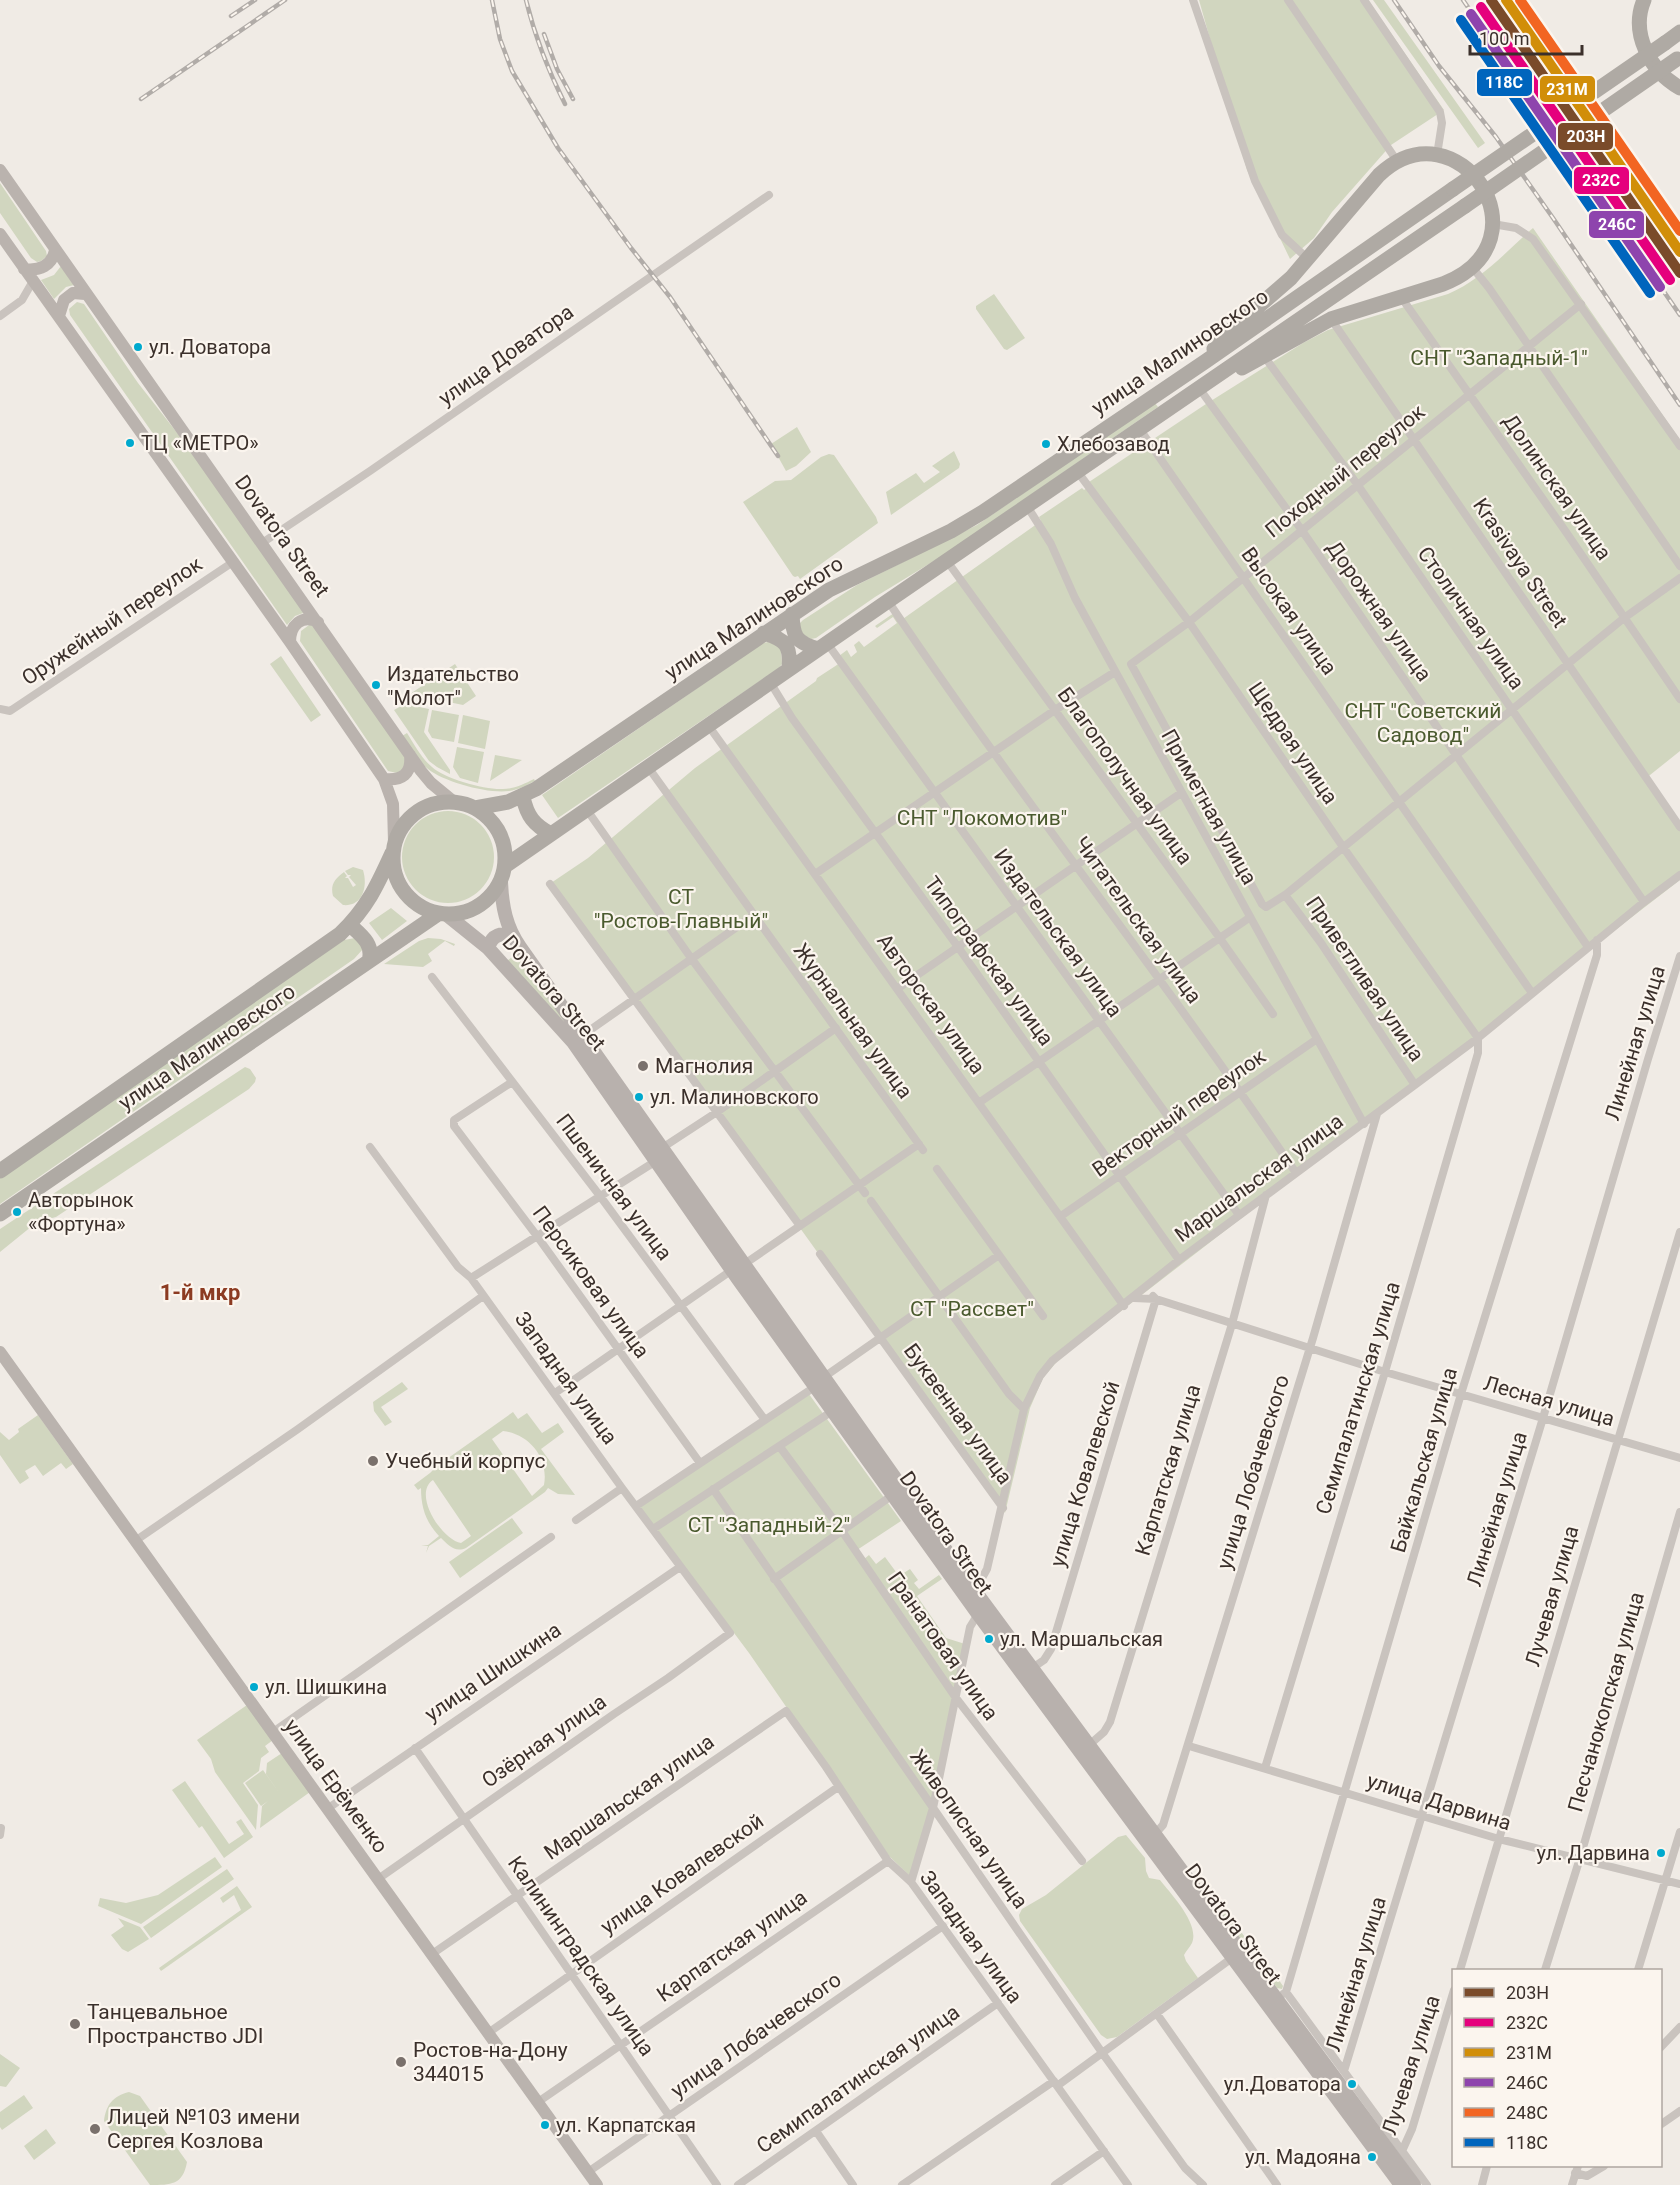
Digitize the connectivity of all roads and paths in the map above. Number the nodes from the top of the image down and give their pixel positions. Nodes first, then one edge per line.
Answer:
1 (1193, 0) edge
2 (1288, 0) edge
3 (1364, 0) edge
4 (1644, 0) edge
5 (1680, 32) edge
6 (1678, 58) edge
7 (1680, 88) edge
8 (1437, 155) junction
9 (1397, 161) junction
10 (0, 170) edge
11 (770, 195) dead end
12 (1493, 224) junction
13 (0, 234) edge
14 (55, 250) junction
15 (1308, 259) junction
16 (1473, 267) junction
17 (24, 268) junction
18 (33, 281) junction
19 (85, 294) junction
20 (1401, 297) junction
21 (1581, 304) junction
22 (0, 316) edge
23 (59, 316) junction
24 (1330, 319) junction
25 (1529, 346) junction
26 (1264, 356) junction
27 (1206, 361) junction
28 (1216, 375) junction
29 (1199, 388) junction
30 (1470, 393) junction
31 (1139, 428) junction
32 (1413, 440) junction
33 (1680, 446) edge
34 (1077, 471) junction
35 (1357, 484) junction
36 (1027, 506) junction
37 (1301, 530) junction
38 (262, 543) junction
39 (947, 561) junction
40 (233, 562) junction
41 (1680, 566) edge
42 (1244, 577) junction
43 (1680, 578) edge
44 (888, 601) junction
45 (792, 614) junction
46 (1624, 618) junction
47 (318, 622) junction
48 (1189, 622) junction
49 (764, 633) junction
50 (290, 642) junction
51 (823, 646) junction
52 (1568, 665) junction
53 (789, 669) junction
54 (1115, 672) junction
55 (770, 682) junction
56 (1680, 699) edge
57 (0, 709) edge
58 (1055, 710) junction
59 (1512, 710) junction
60 (708, 725) junction
61 (994, 752) junction
62 (410, 755) junction
63 (1457, 756) junction
64 (648, 767) junction
65 (384, 779) junction
66 (934, 793) junction
67 (1181, 793) junction
68 (523, 797) junction
69 (454, 802) junction
70 (1400, 802) junction
71 (475, 808) junction
72 (587, 810) junction
73 (1137, 823) junction
74 (1680, 826) edge
75 (875, 832) junction
76 (551, 834) junction
77 (393, 847) junction
78 (1343, 847) junction
79 (505, 866) junction
80 (1076, 866) junction
81 (815, 874) junction
82 (1680, 875) edge
83 (501, 882) junction
84 (550, 884) dead end
85 (1285, 895) junction
86 (1644, 902) junction
87 (1016, 907) junction
88 (442, 915) junction
89 (754, 915) junction
90 (1249, 918) junction
91 (350, 925) junction
92 (1219, 937) junction
93 (513, 938) junction
94 (1597, 940) junction
95 (958, 947) junction
96 (1588, 947) junction
97 (488, 948) junction
98 (1680, 956) edge
99 (691, 958) junction
100 (369, 961) junction
101 (432, 977) dead end
102 (1160, 979) junction
103 (897, 989) junction
104 (1532, 993) junction
105 (633, 999) junction
106 (1272, 1014) dead end
107 (1098, 1020) junction
108 (836, 1028) junction
109 (583, 1035) junction
110 (1478, 1038) junction
111 (1317, 1039) junction
112 (1039, 1061) junction
113 (774, 1072) junction
114 (512, 1082) junction
115 (1415, 1084) junction
116 (1241, 1092) junction
117 (980, 1102) junction
118 (717, 1112) junction
119 (1377, 1114) junction
120 (1364, 1124) junction
121 (1180, 1134) junction
122 (370, 1147) dead end
123 (659, 1155) junction
124 (937, 1169) dead end
125 (0, 1171) edge
126 (1296, 1173) junction
127 (1120, 1175) junction
128 (860, 1185) junction
129 (865, 1193) dead end
130 (1266, 1195) junction
131 (600, 1196) junction
132 (871, 1201) dead end
133 (0, 1214) edge
134 (1239, 1215) junction
135 (1061, 1216) junction
136 (800, 1226) junction
137 (1680, 1232) edge
138 (537, 1236) junction
139 (820, 1254) dead end
140 (999, 1255) junction
141 (1179, 1260) junction
142 (738, 1268) junction
143 (471, 1278) junction
144 (1150, 1284) junction
145 (483, 1296) junction
146 (939, 1297) junction
147 (1133, 1298) junction
148 (1156, 1299) junction
149 (681, 1306) junction
150 (1124, 1306) junction
151 (1043, 1316) dead end
152 (1232, 1324) junction
153 (881, 1338) junction
154 (1310, 1349) junction
155 (618, 1350) junction
156 (0, 1352) edge
157 (1385, 1372) junction
158 (820, 1381) junction
159 (555, 1393) junction
160 (1461, 1394) junction
161 (1024, 1409) junction
162 (834, 1410) junction
163 (1543, 1418) junction
164 (765, 1420) junction
165 (1617, 1439) junction
166 (780, 1447) junction
167 (1680, 1458) edge
168 (700, 1463) junction
169 (622, 1488) junction
170 (713, 1489) junction
171 (894, 1494) junction
172 (636, 1506) junction
173 (1003, 1508) junction
174 (1680, 1512) edge
175 (576, 1520) dead end
176 (653, 1529) junction
177 (842, 1531) junction
178 (550, 1538) dead end
179 (135, 1540) junction
180 (680, 1567) junction
181 (774, 1579) junction
182 (972, 1587) junction
183 (978, 1614) junction
184 (730, 1633) joint
185 (1031, 1669) junction
186 (956, 1698) junction
187 (786, 1710) joint
188 (273, 1732) junction
189 (1088, 1746) junction
190 (1189, 1746) junction
191 (415, 1748) junction
192 (1265, 1768) junction
193 (838, 1787) junction
194 (1346, 1793) junction
195 (933, 1808) junction
196 (327, 1809) junction
197 (1423, 1815) junction
198 (464, 1819) junction
199 (1680, 1833) edge
200 (1154, 1835) junction
201 (1499, 1839) junction
202 (1580, 1858) junction
203 (888, 1861) junction
204 (1082, 1861) dead end
205 (378, 1879) junction
206 (1666, 1879) junction
207 (911, 1882) junction
208 (1680, 1884) edge
209 (517, 1896) junction
210 (943, 1926) junction
211 (432, 1954) junction
212 (1232, 1958) junction
213 (1461, 1969) edge
214 (1546, 1969) edge
215 (1639, 1969) edge
216 (572, 1974) junction
217 (1281, 1996) junction
218 (1452, 1997) edge
219 (998, 2003) junction
220 (1157, 2014) junction
221 (1680, 2027) edge
222 (488, 2033) junction
223 (621, 2045) junction
224 (1662, 2046) edge
225 (1103, 2054) junction
226 (1344, 2071) junction
227 (1055, 2083) junction
228 (538, 2102) junction
229 (1680, 2112) edge
230 (669, 2117) junction
231 (1662, 2124) edge
232 (816, 2131) junction
233 (1104, 2151) junction
234 (1402, 2151) junction
235 (1487, 2167) edge
236 (1602, 2167) edge
237 (1577, 2169) edge
238 (588, 2172) junction
239 (597, 2185) edge
240 (717, 2185) edge
241 (738, 2185) edge
242 (853, 2185) edge
243 (902, 2185) edge
244 (1055, 2185) edge
245 (1128, 2185) edge
246 (1203, 2185) edge
247 (1278, 2185) edge
248 (1401, 2185) edge
249 (1414, 2185) edge
250 (1427, 2185) edge
251 (1482, 2185) edge
252 (1572, 2185) edge

1 - 15 street
2 - 9 street
3 - 8 street
4 - 7 highway
5 - 27 highway, улица Малиновского, bridge
6 - 28 highway, улица Малиновского, bridge
8 - 9 highway
8 - 12 highway
9 - 15 highway
10 - 14 street, Dovatora Street
11 - 38 street, улица Доватора
12 - 16 highway
12 - 21 street
13 - 17 street
14 - 17 street
14 - 19 street, Dovatora Street
15 - 27 highway
16 - 20 highway
16 - 25 street
17 - 18 street
18 - 22 street
18 - 23 street
19 - 23 street
19 - 38 street, Dovatora Street
20 - 24 highway
20 - 30 street, Долинская улица
21 - 25 street, Походный переулок
21 - 33 street
23 - 40 street
24 - 26 highway
24 - 32 street, Krasivaya Street
25 - 30 street, Походный переулок
25 - 41 street
26 - 28 highway
26 - 35 street, Столичная улица
27 - 45 highway, улица Малиновского
28 - 29 highway, улица Малиновского
29 - 31 highway, улица Малиновского
29 - 37 street, Дорожная улица
30 - 32 street, Походный переулок
30 - 46 street, Долинская улица
31 - 34 highway, улица Малиновского
31 - 42 street, Высокая улица
32 - 35 street, Походный переулок
32 - 52 street, Krasivaya Street
34 - 36 highway, улица Малиновского
34 - 48 street, Щедрая улица
35 - 37 street, Походный переулок
35 - 59 street, Столичная улица
36 - 39 highway, улица Малиновского
36 - 54 street, Приметная улица
37 - 42 street, Походный переулок
37 - 63 street, Дорожная улица
38 - 47 street, Dovatora Street
39 - 44 highway, улица Малиновского
39 - 58 street, Благополучная улица
40 - 50 street
40 - 57 street, Оружейный переулок
42 - 48 street, Походный переулок
42 - 70 street, Высокая улица
43 - 46 street
44 - 51 highway, улица Малиновского
44 - 61 street, Читательская улица
45 - 49 highway, улица Малиновского
45 - 51 highway
46 - 52 street
46 - 56 street, Долинская улица
47 - 50 street
47 - 62 street, Dovatora Street
48 - 78 street, Щедрая улица
48 - 85 street, Походный переулок
49 - 53 highway
49 - 68 highway, улица Малиновского
50 - 65 street
51 - 53 highway, улица Малиновского
51 - 66 street, Издательская улица
52 - 59 street
52 - 74 street, Krasivaya Street
53 - 55 highway, улица Малиновского
54 - 58 street
54 - 67 street, Приметная улица
55 - 60 highway, улица Малиновского
55 - 75 street, Типографская улица
58 - 61 street
58 - 73 street, Благополучная улица
59 - 63 street
59 - 86 street, Столичная улица
60 - 64 highway, улица Малиновского
60 - 81 street, Авторская улица
61 - 66 street
61 - 80 street, Читательская улица
62 - 65 street
62 - 69 street, Dovatora Street
63 - 70 street
63 - 96 street, Дорожная улица
64 - 72 highway, улица Малиновского
64 - 89 street, Журнальная улица
65 - 77 street
66 - 75 street
66 - 87 street, Издательская улица
67 - 73 street
67 - 90 street, Приметная улица
68 - 71 highway, улица Малиновского
68 - 76 highway
69 - 71 highway
69 - 77 highway
70 - 78 street
70 - 104 street, Высокая улица
71 - 79 highway
72 - 76 highway, улица Малиновского
72 - 99 street
73 - 80 street
73 - 92 street, Благополучная улица
75 - 81 street
75 - 95 street, Типографская улица
76 - 79 highway, улица Малиновского
77 - 88 highway
77 - 91 highway, улица Малиновского
78 - 85 street
78 - 110 street, Щедрая улица
79 - 83 highway
80 - 87 street
80 - 102 street, Читательская улица
81 - 103 street, Авторская улица
82 - 86 street, Маршальская улица
83 - 88 highway
83 - 93 main road, Dovatora Street
84 - 105 street
85 - 115 street, Приветливая улица
86 - 94 street, Маршальская улица
87 - 95 street
87 - 107 street, Издательская улица
88 - 97 main road, Dovatora Street
88 - 100 highway, улица Малиновского
89 - 99 street
89 - 108 street, Журнальная улица
90 - 92 street
90 - 111 street, Приметная улица
91 - 100 highway
91 - 125 highway, улица Малиновского
92 - 102 street
92 - 106 street, Благополучная улица
93 - 97 main road
93 - 109 main road, Dovatora Street
94 - 96 street, Маршальская улица
94 - 160 street, Байкальская улица
95 - 103 street
95 - 112 street, Типографская улица
96 - 104 street, Маршальская улица
97 - 123 main road, Dovatora Street
98 - 163 street, Линейная улица
99 - 105 street
99 - 113 street
100 - 133 highway, улица Малиновского
101 - 114 street, Пшеничная улица
102 - 107 street
102 - 116 street, Читательская улица
103 - 117 street, Авторская улица
104 - 110 street, Маршальская улица
105 - 109 street
105 - 118 street
107 - 112 street
107 - 121 street, Издательская улица
108 - 113 street
108 - 128 street, Журнальная улица
109 - 123 main road, Dovatora Street
110 - 115 street, Маршальская улица
110 - 157 street, Семипалатинская улица
111 - 116 street, Векторный переулок
111 - 120 street, Приметная улица
112 - 117 street
112 - 127 street, Типографская улица
113 - 118 street
113 - 128 street
114 - 131 street, Пшеничная улица
114 - 138 street, Персиковая улица
115 - 119 street, Маршальская улица
116 - 121 street, Векторный переулок
116 - 126 street, Читательская улица
117 - 135 street, Авторская улица
118 - 123 street
118 - 136 street
119 - 120 street, Маршальская улица
119 - 154 street, улица Лобачевского
120 - 126 street, Маршальская улица
121 - 127 street, Векторный переулок
121 - 134 street, Издательская улица
122 - 143 street, Западная улица
123 - 131 street
123 - 142 main road, Dovatora Street
124 - 140 street
126 - 130 street, Маршальская улица
127 - 135 street, Векторный переулок
127 - 141 street, Типографская улица
128 - 129 street
128 - 136 street
130 - 134 street, Маршальская улица
130 - 152 street, Карпатская улица
131 - 138 street
131 - 149 street, Пшеничная улица
132 - 146 street
134 - 141 street, Маршальская улица
135 - 150 street, Авторская улица
136 - 142 street
137 - 165 street, Лучевая улица
138 - 143 street
138 - 155 street, Персиковая улица
139 - 153 street, Буквенная улица
140 - 146 street
140 - 151 street
141 - 144 street, Маршальская улица
142 - 149 street
142 - 158 main road, Dovatora Street
143 - 145 street, Западная улица
144 - 147 street, Маршальская улица
144 - 148 street
145 - 159 street, Западная улица
145 - 179 street
146 - 153 street
146 - 161 street
147 - 148 street, Лесная улица
147 - 150 street, Маршальская улица
148 - 152 street, Лесная улица
148 - 185 street, улица Ковалевской
149 - 155 street
149 - 164 street, Пшеничная улица
150 - 161 street, Маршальская улица
152 - 154 street, Лесная улица
152 - 189 street, Карпатская улица
153 - 158 street
153 - 173 street, Буквенная улица
154 - 157 street, Лесная улица
154 - 190 street, улица Лобачевского
155 - 159 street
155 - 168 street, Персиковая улица
156 - 179 street, улица Ерёменко
157 - 160 street, Лесная улица
157 - 192 street, Семипалатинская улица
158 - 162 main road, Dovatora Street
158 - 164 street
158 - 182 main road, Dovatora Street
159 - 169 street, Западная улица
160 - 163 street, Лесная улица
160 - 194 street, Байкальская улица
161 - 173 street, Маршальская улица
162 - 166 street
162 - 171 main road, Dovatora Street
163 - 165 street, Лесная улица
163 - 197 street, Линейная улица
164 - 168 street
165 - 167 street, Лесная улица
165 - 201 street, Лучевая улица
166 - 170 street
166 - 177 street, Гранатовая улица
168 - 172 street
169 - 172 street, Западная улица
169 - 175 street
170 - 176 street
170 - 181 street, Живописная улица
171 - 177 street
171 - 183 main road, Dovatora Street
172 - 176 street, Западная улица
173 - 182 street, Маршальская улица
174 - 202 street, Песчанокопская улица
176 - 180 street, Западная улица
177 - 181 street
177 - 186 street, Гранатовая улица
178 - 188 street
179 - 188 street, улица Ерёменко
180 - 184 street, Западная улица
180 - 191 street, улица Шишкина
181 - 195 street, Живописная улица
182 - 185 main road, Dovatora Street
183 - 186 street
183 - 212 main road, Dovatora Street
184 - 198 street, Озёрная улица
185 - 189 main road, Dovatora Street
186 - 195 street
186 - 204 street, Гранатовая улица
187 - 193 street, Западная улица
187 - 209 street, Маршальская улица
188 - 196 street, улица Ерёменко
189 - 200 main road, Dovatora Street
190 - 192 street, улица Дарвина
190 - 200 street, улица Лобачевского
191 - 196 street, улица Шишкина
191 - 198 street, Калининградская улица
192 - 194 street, улица Дарвина
193 - 203 street, Западная улица
193 - 216 street, улица Ковалевской
194 - 197 street, улица Дарвина
194 - 217 street, Байкальская улица
195 - 207 street
195 - 225 street, Живописная улица
196 - 205 street, улица Ерёменко
197 - 201 street, улица Дарвина
197 - 226 street, Линейная улица
198 - 205 street, Озёрная улица
198 - 209 street, Калининградская улица
199 - 206 street
200 - 217 main road, Dovatora Street
201 - 202 street, улица Дарвина
201 - 213 street, Лучевая улица
202 - 206 street, улица Дарвина
202 - 214 street, Песчанокопская улица
203 - 207 street, Западная улица
203 - 223 street, Карпатская улица
205 - 211 street, улица Ерёменко
206 - 208 street, улица Дарвина
206 - 215 street
207 - 210 street, Западная улица
209 - 211 street, Маршальская улица
209 - 216 street, Калининградская улица
210 - 219 street, Западная улица
210 - 230 street, улица Лобачевского
211 - 222 street, улица Ерёменко
212 - 220 street
212 - 248 main road, Dovatora Street
216 - 222 street, улица Ковалевской
216 - 223 street, Калининградская улица
217 - 226 street, Dovatora Street
217 - 249 main road, Dovatora Street
218 - 234 street, Лучевая улица
219 - 227 street, Западная улица
219 - 232 street, Семипалатинская улица
220 - 225 street
220 - 247 street
221 - 224 street
222 - 228 street, улица Ерёменко
223 - 228 street, Карпатская улица
223 - 230 street, Калининградская улица
225 - 227 street
225 - 246 street, Живописная улица
226 - 234 street, Dovatora Street
227 - 233 street, Западная улица
227 - 243 street
228 - 238 street, улица Ерёменко
229 - 231 street
230 - 238 street, улица Лобачевского
230 - 240 street, Калининградская улица
232 - 241 street, Семипалатинская улица
232 - 242 street
233 - 244 street
233 - 245 street, Западная улица
234 - 250 street, Dovatora Street
235 - 251 street
236 - 237 street
237 - 252 street
238 - 239 street, улица Ерёменко

